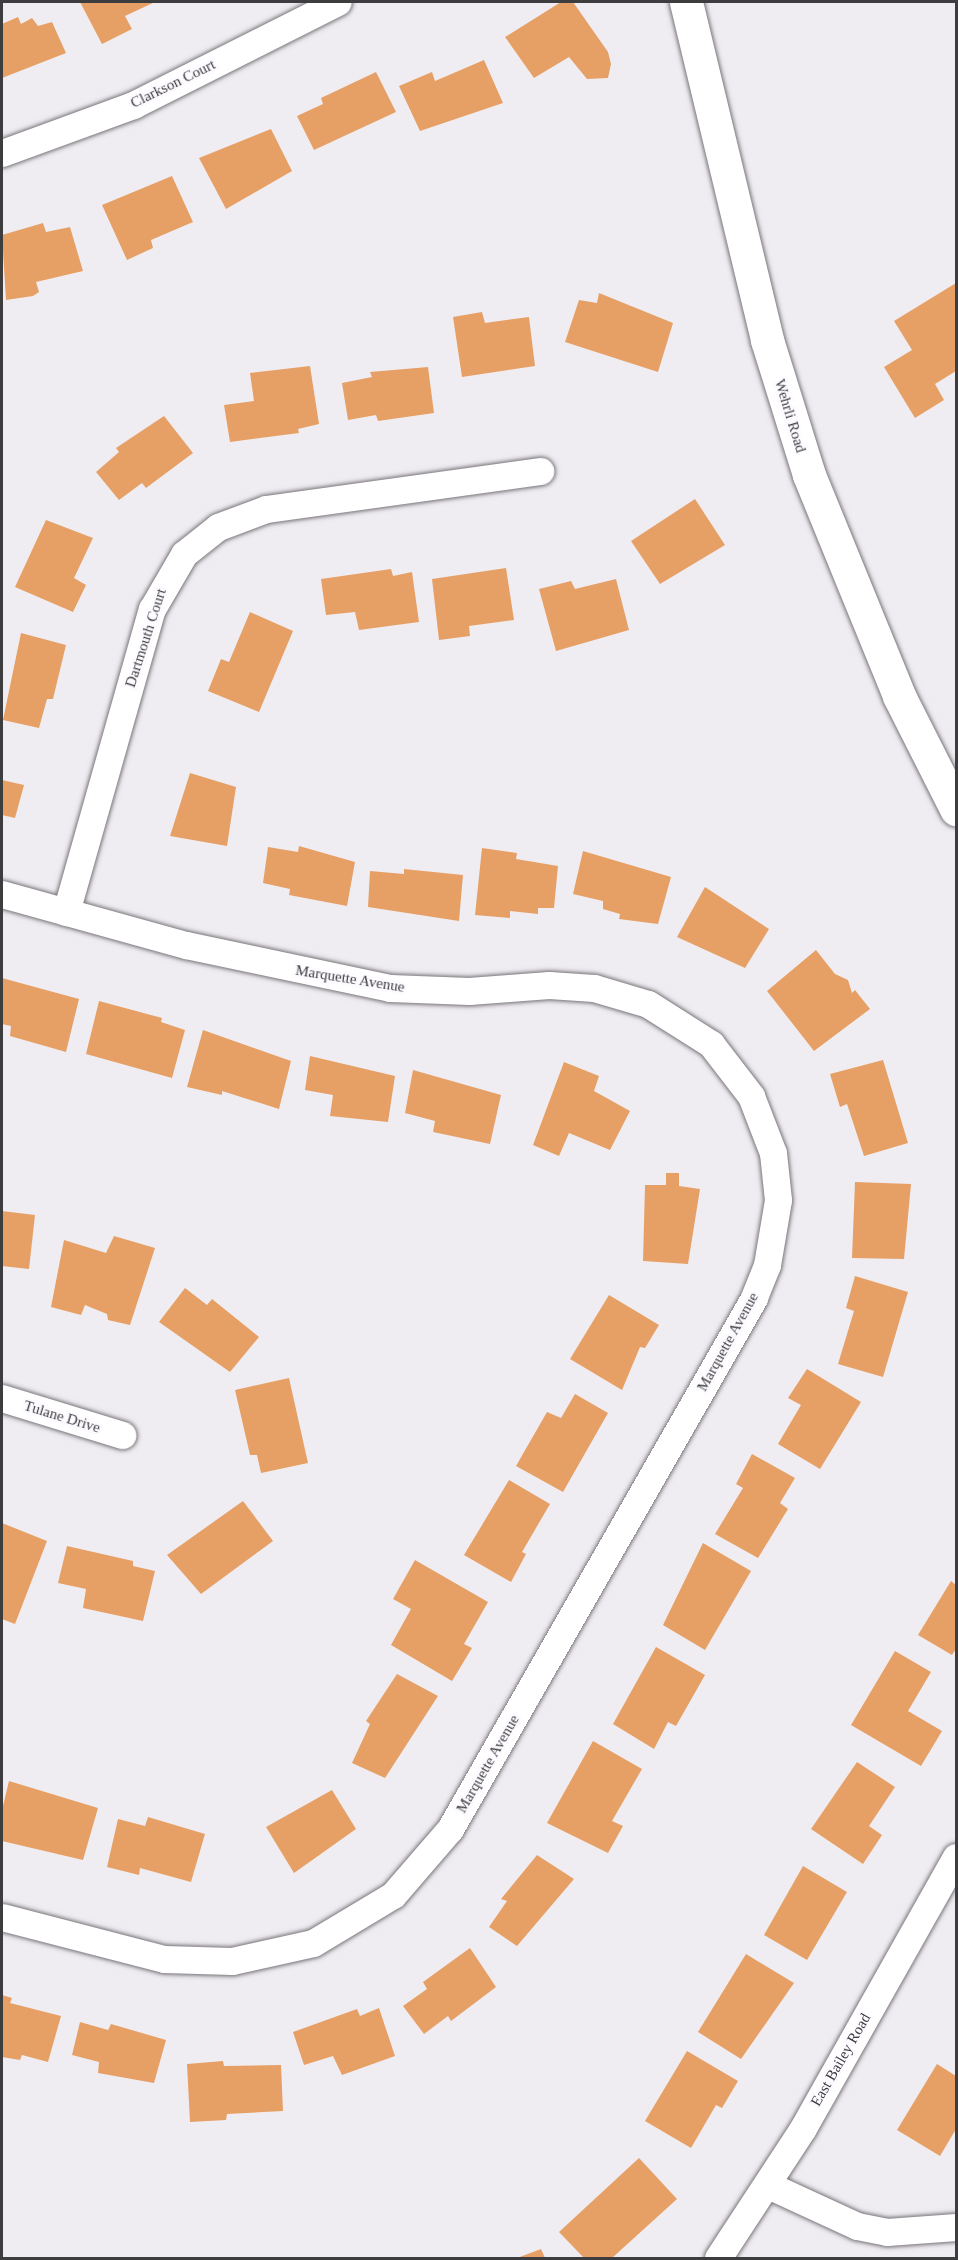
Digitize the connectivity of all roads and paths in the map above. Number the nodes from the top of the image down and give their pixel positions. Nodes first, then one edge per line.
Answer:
1 (339, 2) edge
2 (686, 2) edge
3 (2, 153) edge
4 (540, 471) dead end
5 (957, 809) edge
6 (2, 894) edge
7 (66, 912) junction
8 (2, 1398) edge
9 (122, 1435) dead end
10 (957, 1857) edge
11 (2, 1917) edge
12 (768, 2185) junction
13 (957, 2227) edge
14 (718, 2259) edge

1 - 3 street, Clarkson Court
2 - 5 street, Wehrli Road
4 - 7 street, Dartmouth Court
6 - 7 street, Marquette Avenue
7 - 11 street, Marquette Avenue
8 - 9 street, Tulane Drive
10 - 12 street, East Bailey Road
12 - 13 street
12 - 14 street, East Bailey Road

